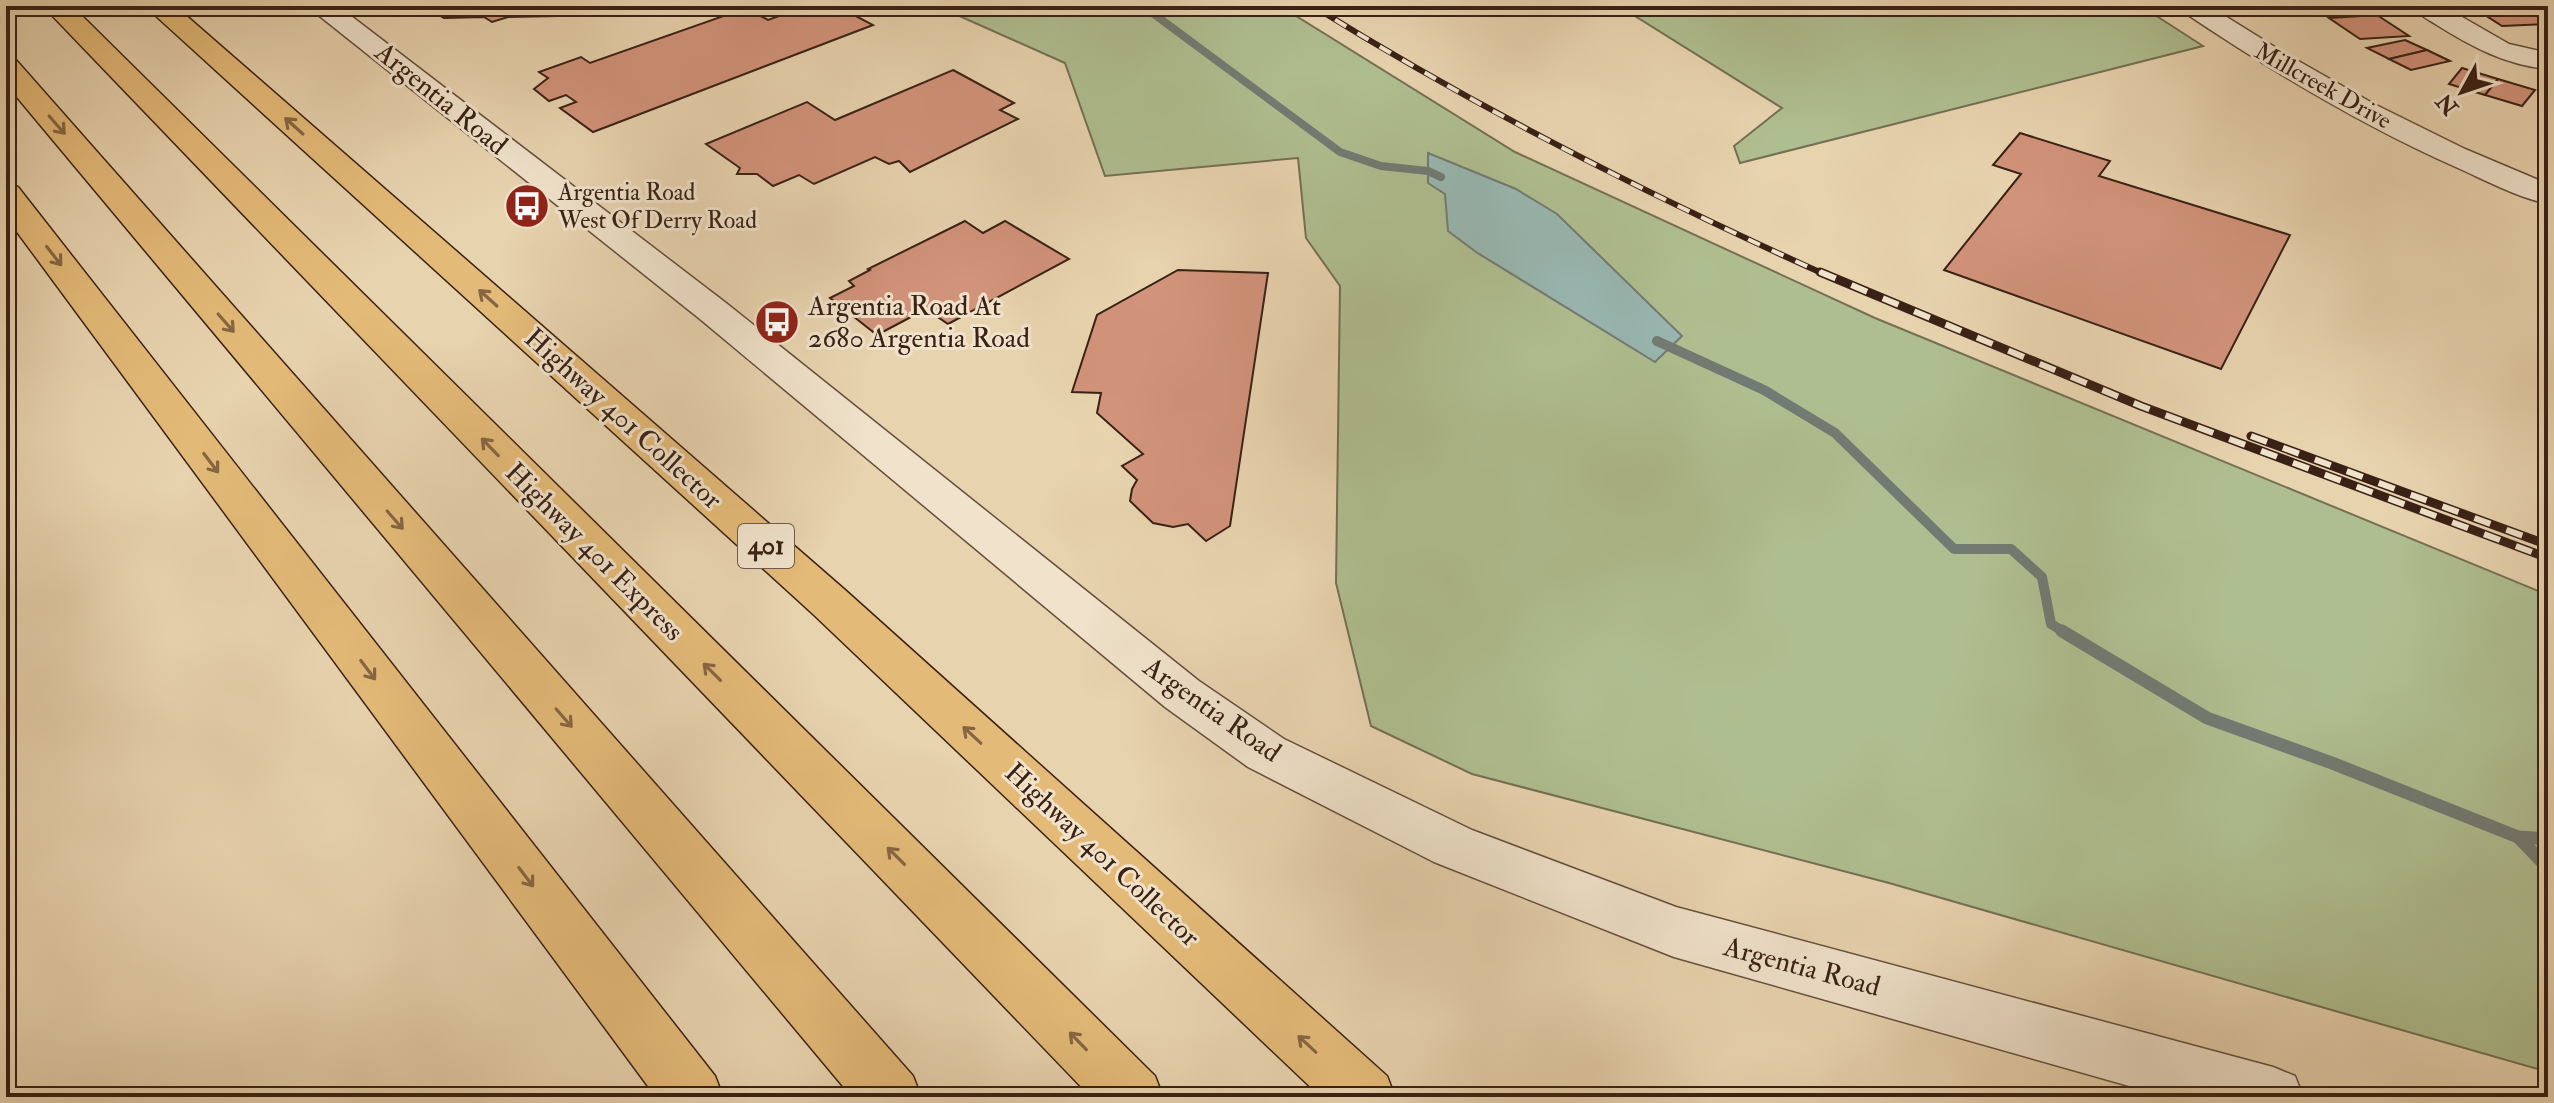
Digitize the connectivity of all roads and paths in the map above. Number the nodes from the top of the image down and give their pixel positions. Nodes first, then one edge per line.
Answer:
1 (57, 6) edge
2 (159, 6) edge
3 (321, 6) edge
4 (2191, 6) edge
5 (2425, 6) edge
6 (2548, 61) edge
7 (6, 66) edge
8 (6, 194) edge
9 (2548, 195) edge
10 (693, 1097) edge
11 (891, 1097) edge
12 (1133, 1097) edge
13 (1365, 1097) edge
14 (2273, 1097) edge

12 -> 1 highway, Highway 401 Express
13 -> 2 highway, Highway 401 Collector / 401
3 - 14 street, Argentia Road
4 - 9 street, Millcreek Drive
5 - 6 street
7 -> 11 highway
8 -> 10 highway

